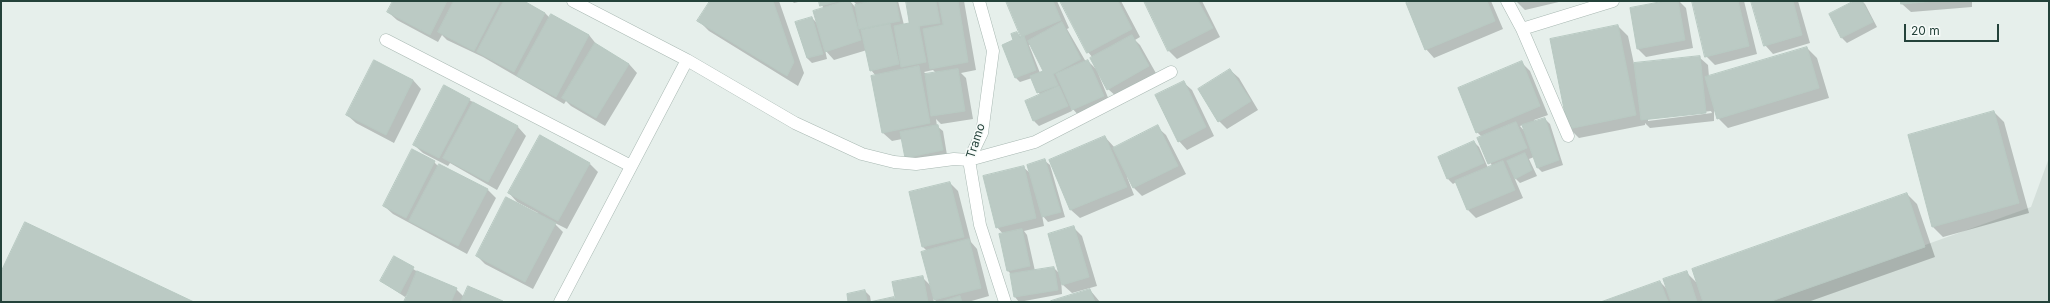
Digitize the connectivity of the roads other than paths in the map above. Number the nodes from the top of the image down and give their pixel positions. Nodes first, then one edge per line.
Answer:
1 (573, 1) edge
2 (979, 1) edge
3 (1507, 1) edge
4 (1613, 1) edge
5 (1598, 4) edge
6 (1522, 29) junction
7 (386, 40) dead end
8 (687, 60) junction
9 (1170, 72) dead end
10 (1568, 136) dead end
11 (969, 160) junction
12 (631, 166) junction
13 (560, 302) edge
14 (1005, 302) edge

1 - 8 street
2 - 11 street, Tramo
3 - 6 street
4 - 5 street
5 - 6 street
6 - 10 street
7 - 12 street
8 - 11 street
8 - 12 street
9 - 11 street
11 - 14 street, Tramo
12 - 13 street

